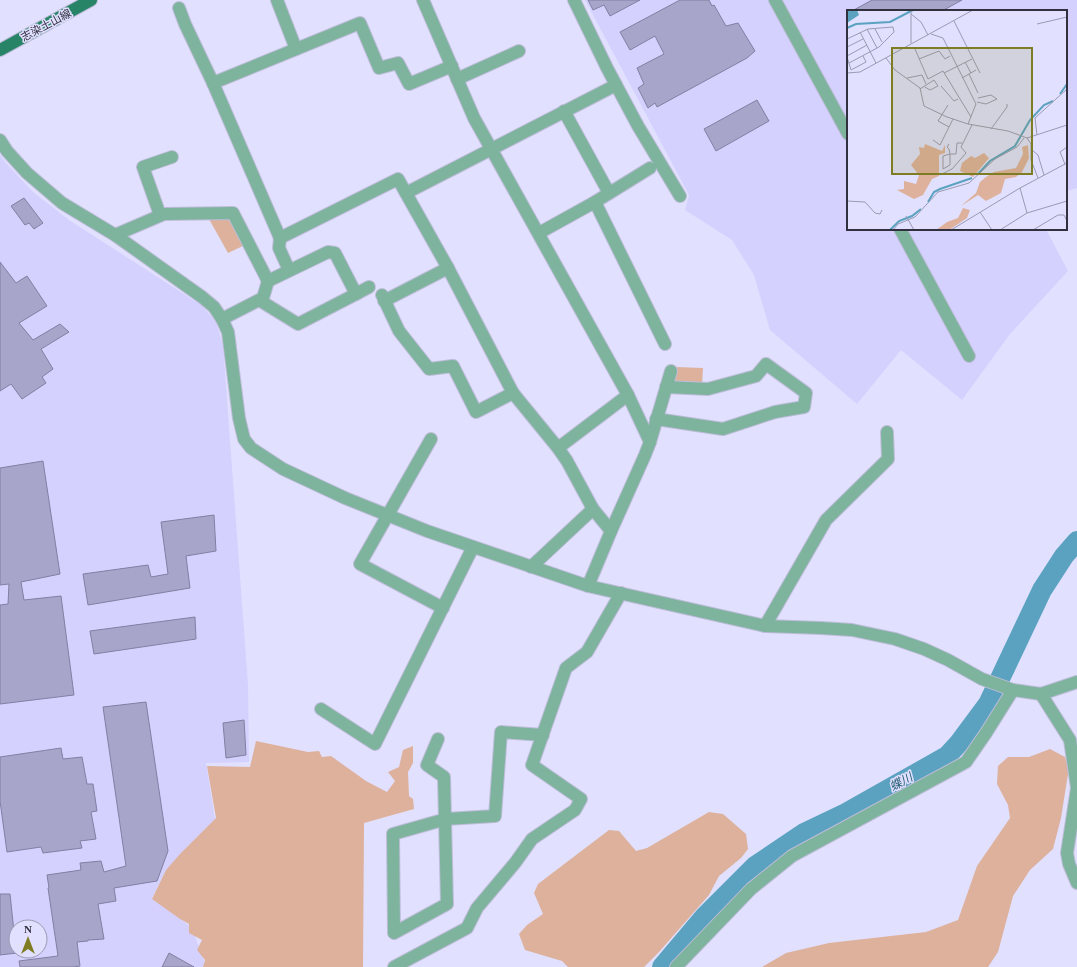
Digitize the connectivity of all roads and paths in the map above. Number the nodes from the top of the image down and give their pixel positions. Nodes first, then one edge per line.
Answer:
1 (91, 0) edge
2 (277, 0) edge
3 (423, 0) edge
4 (574, 0) edge
5 (776, 0) edge
6 (179, 8) dead end
7 (296, 48) junction
8 (0, 50) edge
9 (519, 51) dead end
10 (452, 66) junction
11 (457, 78) junction
12 (213, 83) junction
13 (616, 85) junction
14 (564, 111) junction
15 (847, 132) edge
16 (0, 140) edge
17 (491, 148) junction
18 (172, 157) dead end
19 (650, 168) dead end
20 (406, 193) junction
21 (609, 193) junction
22 (680, 196) dead end
23 (595, 202) junction
24 (160, 215) junction
25 (901, 230) edge
26 (539, 233) junction
27 (115, 235) junction
28 (280, 238) junction
29 (448, 268) junction
30 (289, 270) junction
31 (268, 281) junction
32 (368, 287) dead end
33 (356, 294) junction
34 (259, 300) junction
35 (222, 319) junction
36 (665, 344) dead end
37 (969, 356) dead end
38 (671, 370) dead end
39 (666, 387) junction
40 (513, 393) junction
41 (628, 395) junction
42 (656, 419) junction
43 (887, 432) dead end
44 (431, 439) dead end
45 (650, 442) junction
46 (558, 448) junction
47 (593, 509) junction
48 (388, 516) junction
49 (611, 531) junction
50 (473, 547) junction
51 (531, 567) junction
52 (588, 586) junction
53 (621, 593) junction
54 (443, 608) junction
55 (765, 626) junction
56 (1077, 682) edge
57 (1013, 690) junction
58 (1041, 694) junction
59 (321, 709) dead end
60 (543, 735) junction
61 (438, 739) dead end
62 (1077, 788) edge
63 (446, 819) junction
64 (1077, 883) edge
65 (394, 967) edge
66 (676, 967) edge

1 - 8 main road, 志染土山線
2 - 7 street
3 - 10 street
4 - 13 street
5 - 15 street
6 - 12 street
7 - 10 street
7 - 12 street
9 - 11 street
10 - 11 street
11 - 17 street
12 - 28 street
13 - 14 street
13 - 22 street
14 - 17 street
14 - 21 street
16 - 27 street
17 - 20 street
17 - 26 street
18 - 24 street
19 - 21 street
20 - 28 street
20 - 29 street
21 - 23 street
23 - 26 street
23 - 36 street
24 - 27 street
24 - 31 street
25 - 37 street
26 - 41 street
27 - 35 street
28 - 30 street
29 - 40 street
29 - 40 street
30 - 31 street
30 - 33 street
31 - 34 street
32 - 33 street
33 - 34 street
34 - 35 street
35 - 48 street
38 - 39 street
39 - 42 street
39 - 42 street
40 - 46 street
41 - 45 street
41 - 46 street
42 - 45 street
43 - 55 street
44 - 48 street
45 - 49 street
46 - 47 street
47 - 49 street
47 - 51 street
48 - 50 street
48 - 54 street
49 - 52 street
50 - 51 street
50 - 54 street
51 - 52 street
52 - 53 street
53 - 55 street
53 - 60 street
54 - 59 street
55 - 57 street
56 - 58 street
57 - 58 street
57 - 66 street
58 - 62 street
60 - 63 street
60 - 65 street
61 - 63 street
62 - 64 street
63 - 63 street

